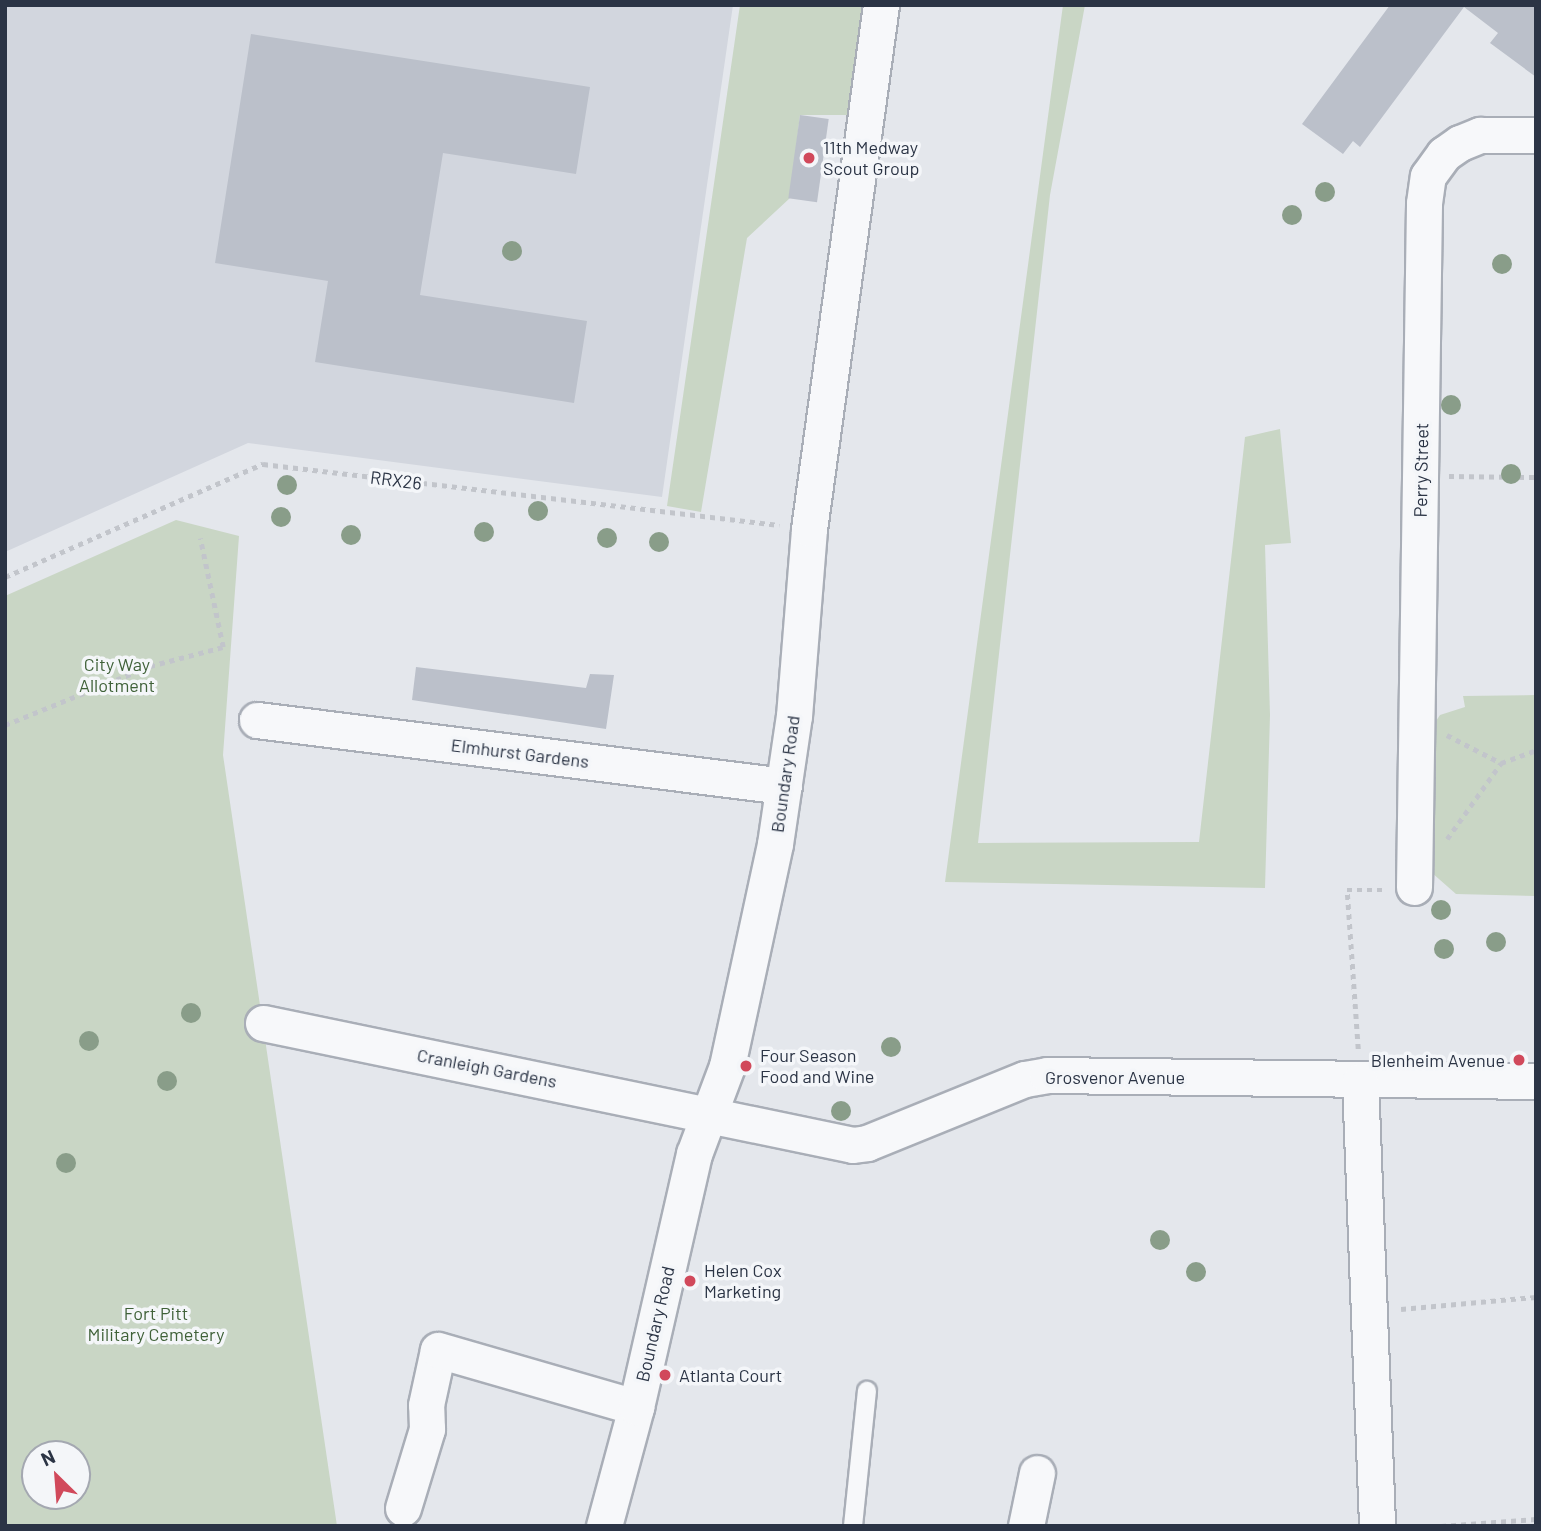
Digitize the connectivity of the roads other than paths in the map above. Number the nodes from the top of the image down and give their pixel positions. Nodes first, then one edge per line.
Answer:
1 (881, 5) edge
2 (1536, 135) edge
3 (257, 720) dead end
4 (784, 786) junction
5 (1414, 887) road end
6 (263, 1023) dead end
7 (1360, 1081) junction
8 (1536, 1081) edge
9 (710, 1112) junction
10 (867, 1391) dead end
11 (636, 1408) junction
12 (1037, 1472) dead end
13 (403, 1508) dead end
14 (604, 1526) edge
15 (853, 1526) edge
16 (1026, 1526) edge
17 (1377, 1526) edge

1 - 4 street, Boundary Road
2 - 5 street, Perry Street
3 - 4 street, Elmhurst Gardens
4 - 9 street, Boundary Road
6 - 9 street, Cranleigh Gardens
7 - 8 street, Grosvenor Avenue
7 - 9 street, Grosvenor Avenue
7 - 17 street
9 - 11 street, Boundary Road
10 - 15 lane
11 - 13 street
11 - 14 street, Boundary Road
12 - 16 street

